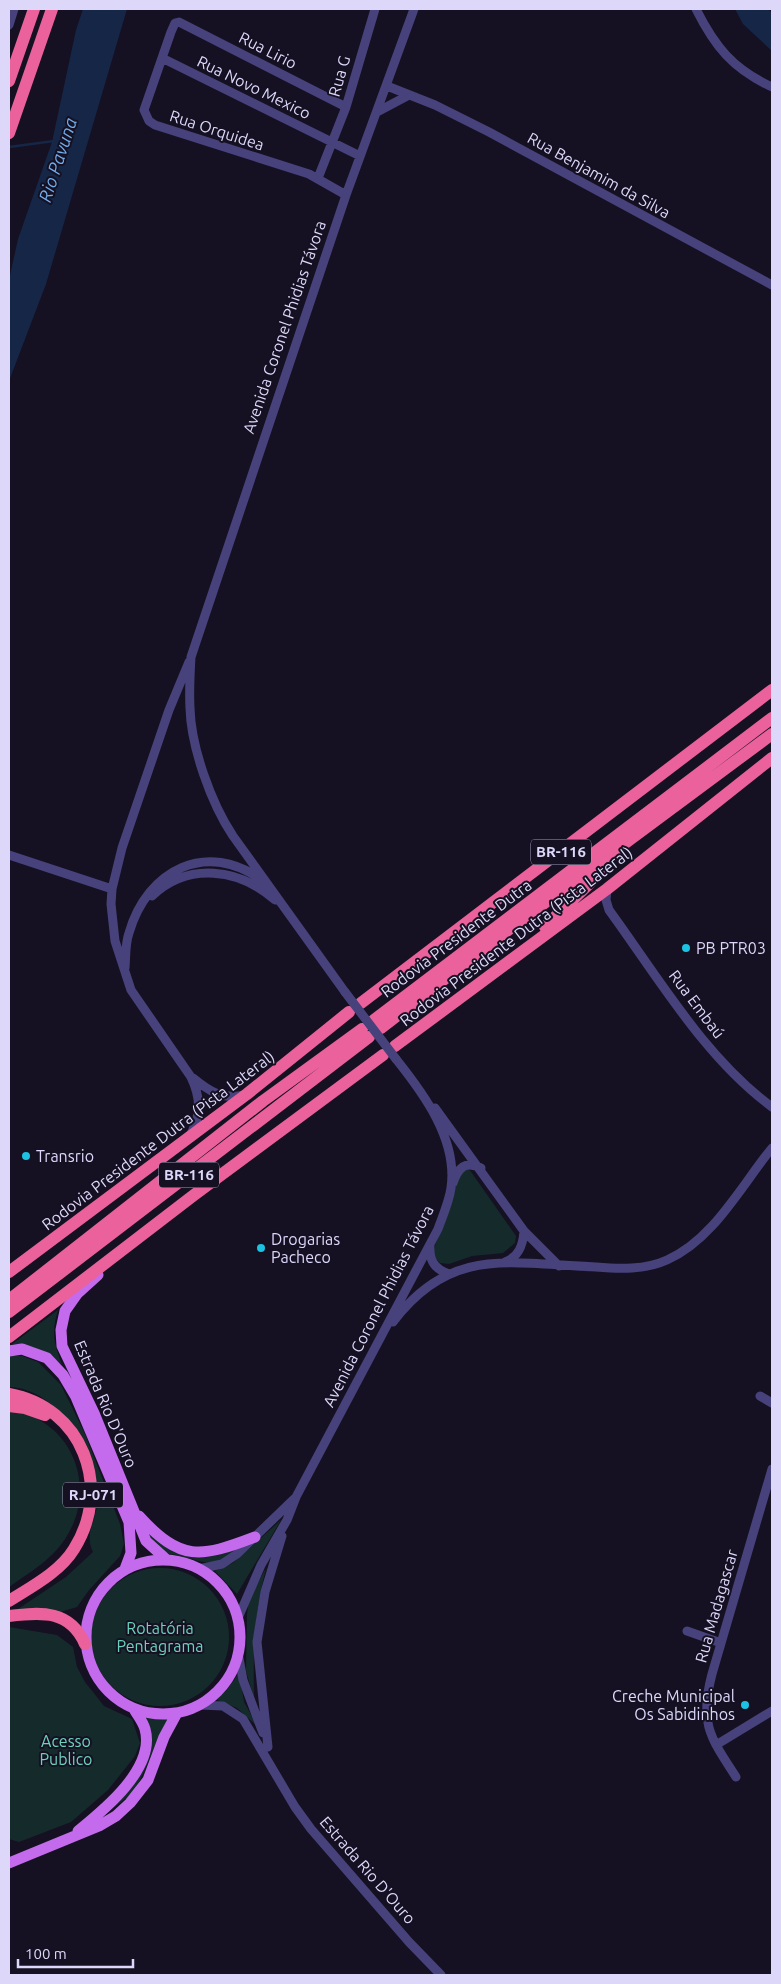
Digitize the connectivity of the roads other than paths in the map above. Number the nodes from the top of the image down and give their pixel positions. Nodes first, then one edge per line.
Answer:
1 (14, 9) edge
2 (34, 9) edge
3 (52, 9) edge
4 (375, 9) edge
5 (414, 9) edge
6 (696, 9) edge
7 (175, 23) joint
8 (9, 25) edge
9 (162, 58) junction
10 (9, 81) edge
11 (387, 86) junction
12 (772, 87) edge
13 (409, 94) junction
14 (346, 107) junction
15 (377, 112) junction
16 (9, 133) edge
17 (332, 142) junction
18 (360, 156) junction
19 (318, 178) junction
20 (346, 195) junction
21 (772, 285) edge
22 (191, 657) junction
23 (772, 691) edge
24 (772, 718) edge
25 (772, 734) edge
26 (772, 758) edge
27 (635, 838) junction
28 (9, 855) edge
29 (271, 888) junction
30 (112, 889) junction
31 (607, 889) junction
32 (141, 906) junction
33 (584, 906) junction
34 (286, 910) junction
35 (609, 910) junction
36 (515, 956) junction
37 (125, 976) junction
38 (362, 1004) dead end
39 (395, 1046) dead end
40 (383, 1055) dead end
41 (191, 1077) junction
42 (247, 1094) junction
43 (427, 1098) junction
44 (263, 1101) junction
45 (772, 1108) edge
46 (189, 1138) junction
47 (772, 1148) edge
48 (481, 1168) junction
49 (452, 1186) junction
50 (524, 1231) junction
51 (430, 1242) junction
52 (130, 1244) junction
53 (504, 1263) junction
54 (559, 1266) junction
55 (9, 1272) edge
56 (449, 1274) junction
57 (10, 1309) edge
58 (9, 1337) edge
59 (380, 1338) junction
60 (9, 1351) edge
61 (9, 1394) edge
62 (760, 1396) dead end
63 (772, 1403) edge
64 (9, 1406) edge
65 (66, 1427) junction
66 (772, 1469) edge
67 (296, 1497) junction
68 (133, 1508) junction
69 (287, 1520) junction
70 (255, 1538) junction
71 (167, 1560) junction
72 (125, 1569) junction
73 (199, 1569) junction
74 (9, 1601) edge
75 (9, 1616) edge
76 (238, 1618) junction
77 (687, 1631) dead end
78 (85, 1644) junction
79 (720, 1645) junction
80 (238, 1653) junction
81 (200, 1705) junction
82 (134, 1709) junction
83 (772, 1711) edge
84 (177, 1713) junction
85 (716, 1745) junction
86 (268, 1747) junction
87 (736, 1777) dead end
88 (279, 1780) junction
89 (71, 1836) junction
90 (9, 1863) edge
91 (441, 1975) edge

1 - 8 street
2 - 10 highway
3 - 16 highway
4 - 14 street, Rua G
5 - 11 street, Avenida Coronel Phidias Távora
6 - 12 street
7 - 9 street, Rua Orquidea
7 - 14 street, Rua Lirio
9 - 17 street, Rua Novo Mexico
9 - 19 street, Rua Orquidea
11 - 13 street, Rua Benjamim da Silva
11 - 15 street, Avenida Coronel Phidias Távora
13 - 15 street
13 - 21 street, Rua Benjamim da Silva
14 - 17 street, Rua G
15 - 18 street, Avenida Coronel Phidias Távora
17 - 18 street
17 - 19 street, Rua G
18 - 20 street, Avenida Coronel Phidias Távora
19 - 20 street, Rua Orquidea
20 - 22 street, Avenida Coronel Phidias Távora
22 - 29 street, Avenida Coronel Phidias Távora
22 - 30 street, Avenida Coronel Phidias Távora
23 - 38 highway, BR-116
24 - 27 highway, Rodovia Presidente Dutra / BR-116
25 - 27 highway, Rodovia Presidente Dutra / BR-116
26 - 31 highway, Rodovia Presidente Dutra (Pista Lateral)
27 - 36 highway
28 - 30 street
29 - 32 street
29 - 34 street, Avenida Coronel Phidias Távora
30 - 37 street, Avenida Coronel Phidias Távora
31 - 33 highway, Rodovia Presidente Dutra (Pista Lateral)
31 - 35 street
32 - 34 street
32 - 37 street
33 - 35 street
33 - 36 highway, Rodovia Presidente Dutra (Pista Lateral)
34 - 43 street, Avenida Coronel Phidias Távora, bridge
35 - 45 street, Rua Embaú
36 - 39 highway, Rodovia Presidente Dutra (Pista Lateral)
37 - 41 street, Avenida Coronel Phidias Távora
40 - 52 highway, BR-116
41 - 42 street, Avenida Coronel Phidias Távora
41 - 46 street, Avenida Coronel Phidias Távora
42 - 44 highway, Rodovia Presidente Dutra (Pista Lateral) / BR-116
42 - 46 highway, Rodovia Presidente Dutra (Pista Lateral) / BR-116
43 - 48 street
43 - 49 street, Avenida Coronel Phidias Távora
44 - 57 highway, BR-116
44 - 57 highway, BR-116
46 - 55 highway, Rodovia Presidente Dutra (Pista Lateral) / BR-116
47 - 54 street
48 - 49 street
48 - 50 street
49 - 51 street, Avenida Coronel Phidias Távora
50 - 53 street
50 - 54 street
51 - 56 street
51 - 59 street, Avenida Coronel Phidias Távora
52 - 58 highway, BR-116
52 - 68 main road, Estrada Rio D'Ouro
53 - 54 street
53 - 56 street
56 - 59 street
59 - 67 street, Avenida Coronel Phidias Távora
60 - 72 main road, Estrada Rio D'Ouro
61 - 65 highway, RJ-071
62 - 63 street
64 - 65 highway
65 - 74 highway, RJ-071
66 - 79 street, Rua Madagascar
67 - 69 street, Avenida Coronel Phidias Távora
67 - 70 street, Avenida Coronel Phidias Távora
68 - 70 main road
68 - 71 main road, Estrada Rio D'Ouro
69 - 76 street, Avenida Coronel Phidias Távora
69 - 86 street
70 - 73 street, Avenida Coronel Phidias Távora
71 - 72 main road
71 - 73 main road
72 - 78 main road
73 - 76 main road
75 - 78 highway
76 - 80 main road
77 - 79 street
78 - 82 main road
79 - 85 street, Rua Madagascar
80 - 81 main road
80 - 86 street, Estrada Rio D'Ouro
81 - 84 main road
81 - 88 street, Estrada Rio D'Ouro
82 - 84 main road
82 - 89 main road
83 - 85 street
84 - 89 main road
85 - 87 street, Rua Madagascar
86 - 88 street, Estrada Rio D'Ouro
88 - 91 street, Estrada Rio D'Ouro
89 - 90 main road

